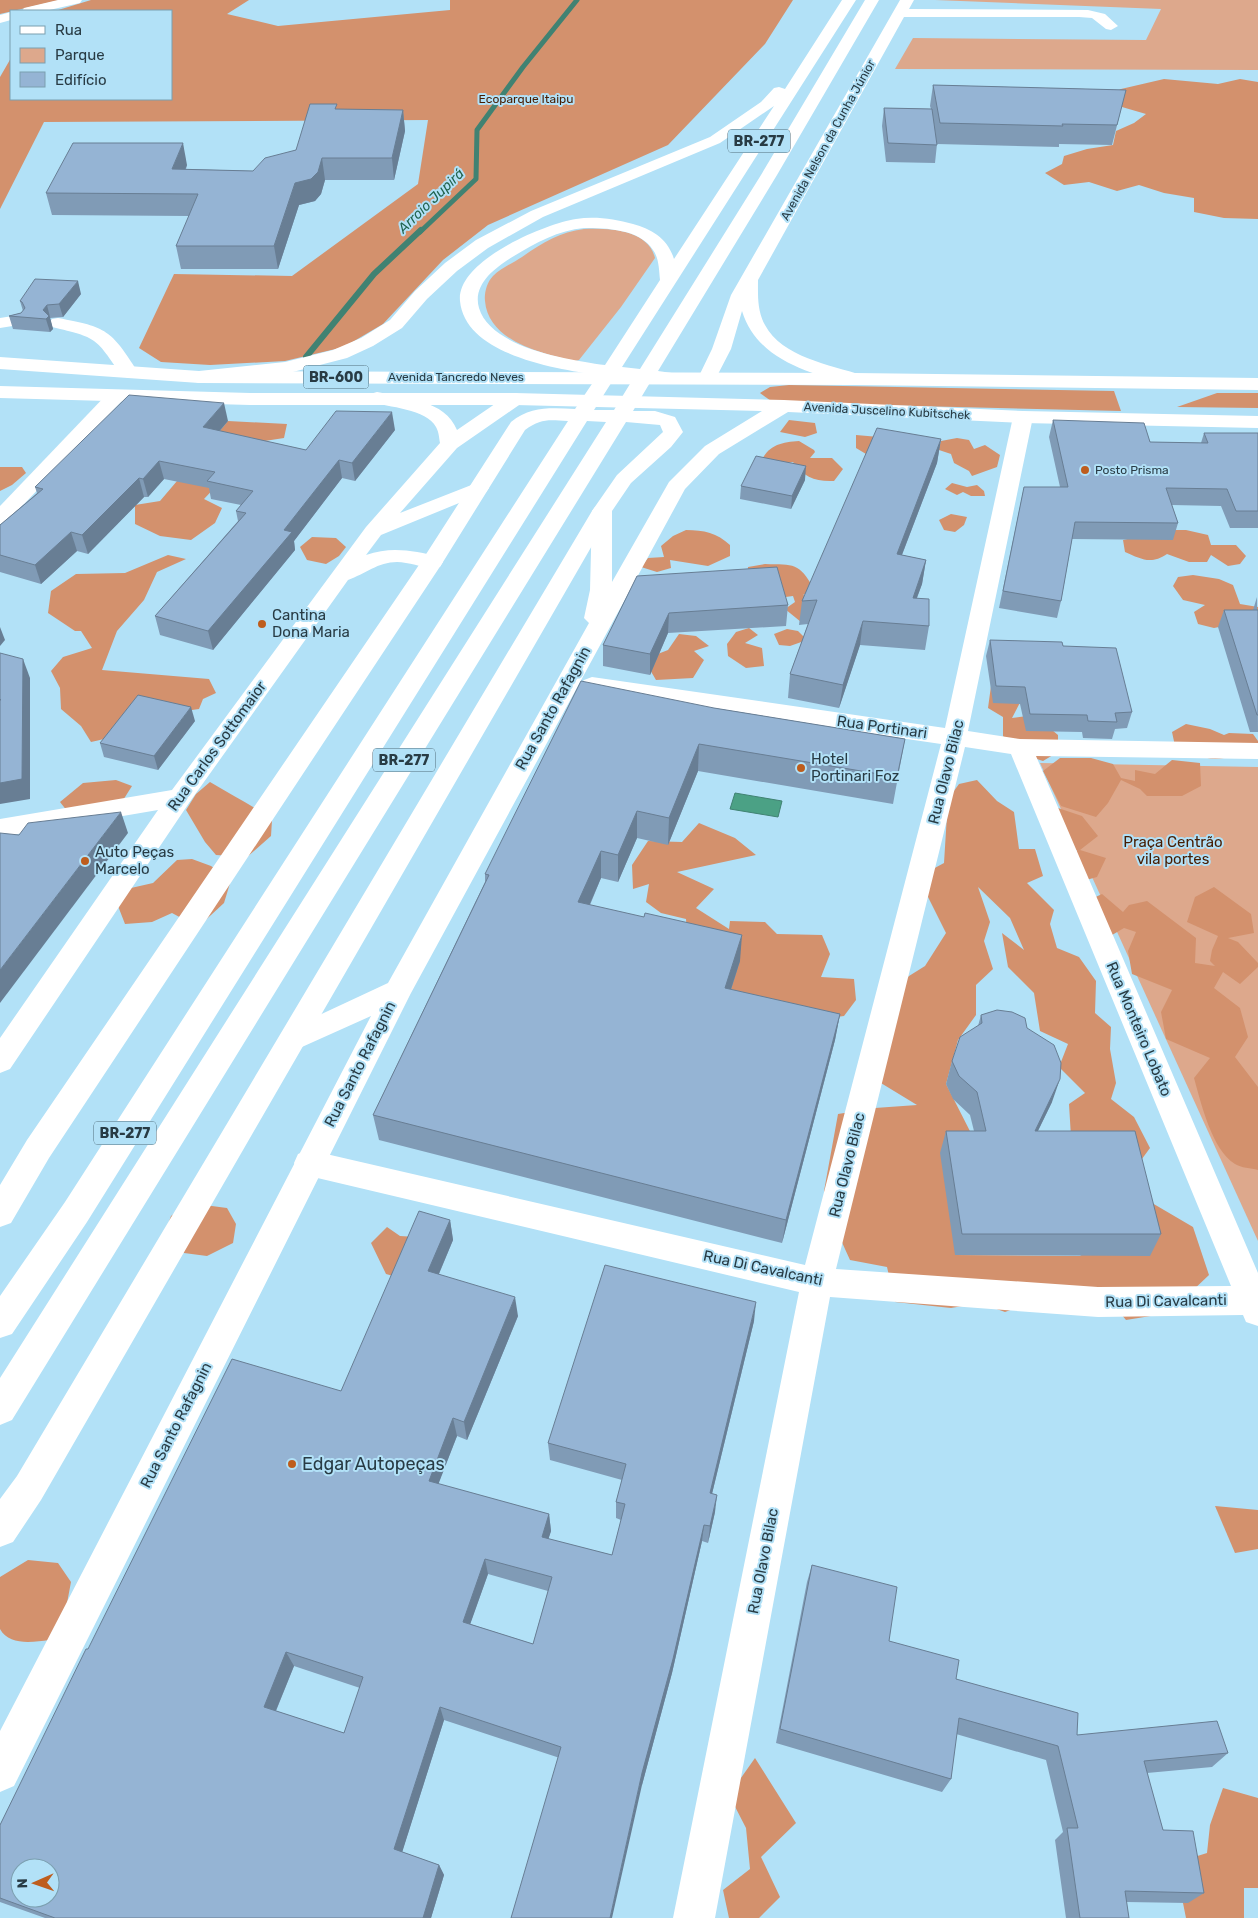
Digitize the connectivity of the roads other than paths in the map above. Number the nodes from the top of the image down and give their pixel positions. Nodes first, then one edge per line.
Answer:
1 (75, 0) edge
2 (849, 0) edge
3 (872, 0) edge
4 (903, 6) edge
5 (33, 10) edge
6 (1110, 26) dead end
7 (812, 56) junction
8 (749, 280) junction
9 (669, 281) junction
10 (19, 320) edge
11 (0, 323) edge
12 (58, 323) dead end
13 (0, 355) edge
14 (0, 363) edge
15 (31, 365) junction
16 (130, 372) junction
17 (199, 377) junction
18 (672, 378) junction
19 (707, 378) junction
20 (855, 379) junction
21 (1258, 384) edge
22 (0, 392) edge
23 (116, 396) junction
24 (377, 398) junction
25 (515, 399) junction
26 (784, 406) junction
27 (1023, 417) junction
28 (1258, 422) edge
29 (450, 444) junction
30 (479, 488) junction
31 (602, 511) junction
32 (0, 518) edge
33 (373, 531) junction
34 (432, 562) junction
35 (339, 577) junction
36 (591, 638) junction
37 (567, 682) junction
38 (955, 738) junction
39 (1020, 747) junction
40 (1258, 751) edge
41 (180, 797) junction
42 (0, 828) edge
43 (398, 991) junction
44 (293, 1040) junction
45 (0, 1061) edge
46 (309, 1163) junction
47 (0, 1213) edge
48 (817, 1282) junction
49 (1256, 1304) edge
50 (0, 1323) edge
51 (0, 1410) edge
52 (0, 1529) edge
53 (0, 1772) edge
54 (694, 1918) edge

1 - 5 main road
2 - 7 main road, BR-277
3 - 51 main road, BR-277
4 - 6 main road
4 - 8 main road, Avenida Nelson da Cunha Júnior
7 - 9 main road, BR-277
7 - 17 main road
8 - 19 main road, Avenida Nelson da Cunha Júnior
8 - 20 main road
9 - 18 main road
9 - 50 main road, BR-277
10 - 11 main road
12 - 16 main road
13 - 15 main road
14 - 15 main road, Avenida Tancredo Neves / BR-600
15 - 16 main road, Avenida Tancredo Neves / BR-600
16 - 17 main road, Avenida Tancredo Neves / BR-600
17 - 18 main road, Avenida Tancredo Neves / BR-600
18 - 19 main road, Avenida Juscelino Kubitschek
19 - 20 main road, Avenida Juscelino Kubitschek
20 - 21 main road, Avenida Juscelino Kubitschek
22 - 23 main road, Avenida Tancredo Neves / BR-600
23 - 24 main road, Avenida Tancredo Neves / BR-600
23 - 32 main road
24 - 25 main road, Avenida Tancredo Neves / BR-600
24 - 29 main road
25 - 26 main road, Avenida Juscelino Kubitschek
25 - 29 main road, Rua Carlos Sottomaior
26 - 27 main road, Avenida Juscelino Kubitschek
26 - 36 main road, Rua Santo Rafagnin
27 - 28 main road, Avenida Juscelino Kubitschek
27 - 38 main road, Rua Olavo Bilac
29 - 33 main road, Rua Carlos Sottomaior
30 - 31 main road
30 - 33 main road
30 - 34 main road
31 - 36 main road
31 - 44 main road
33 - 35 main road, Rua Carlos Sottomaior
34 - 35 main road
34 - 47 main road
35 - 41 main road, Rua Carlos Sottomaior
36 - 37 main road, Rua Santo Rafagnin
37 - 38 main road, Rua Portinari
37 - 43 main road, Rua Santo Rafagnin
38 - 39 main road, Rua Portinari
38 - 48 main road, Rua Olavo Bilac
39 - 40 main road, Rua Portinari
39 - 49 main road, Rua Monteiro Lobato
41 - 42 main road
41 - 45 main road, Rua Carlos Sottomaior
43 - 44 main road
43 - 46 main road, Rua Santo Rafagnin
44 - 52 main road
46 - 48 main road, Rua Di Cavalcanti
46 - 53 main road, Rua Santo Rafagnin
48 - 49 main road, Rua Di Cavalcanti
48 - 54 main road, Rua Olavo Bilac

